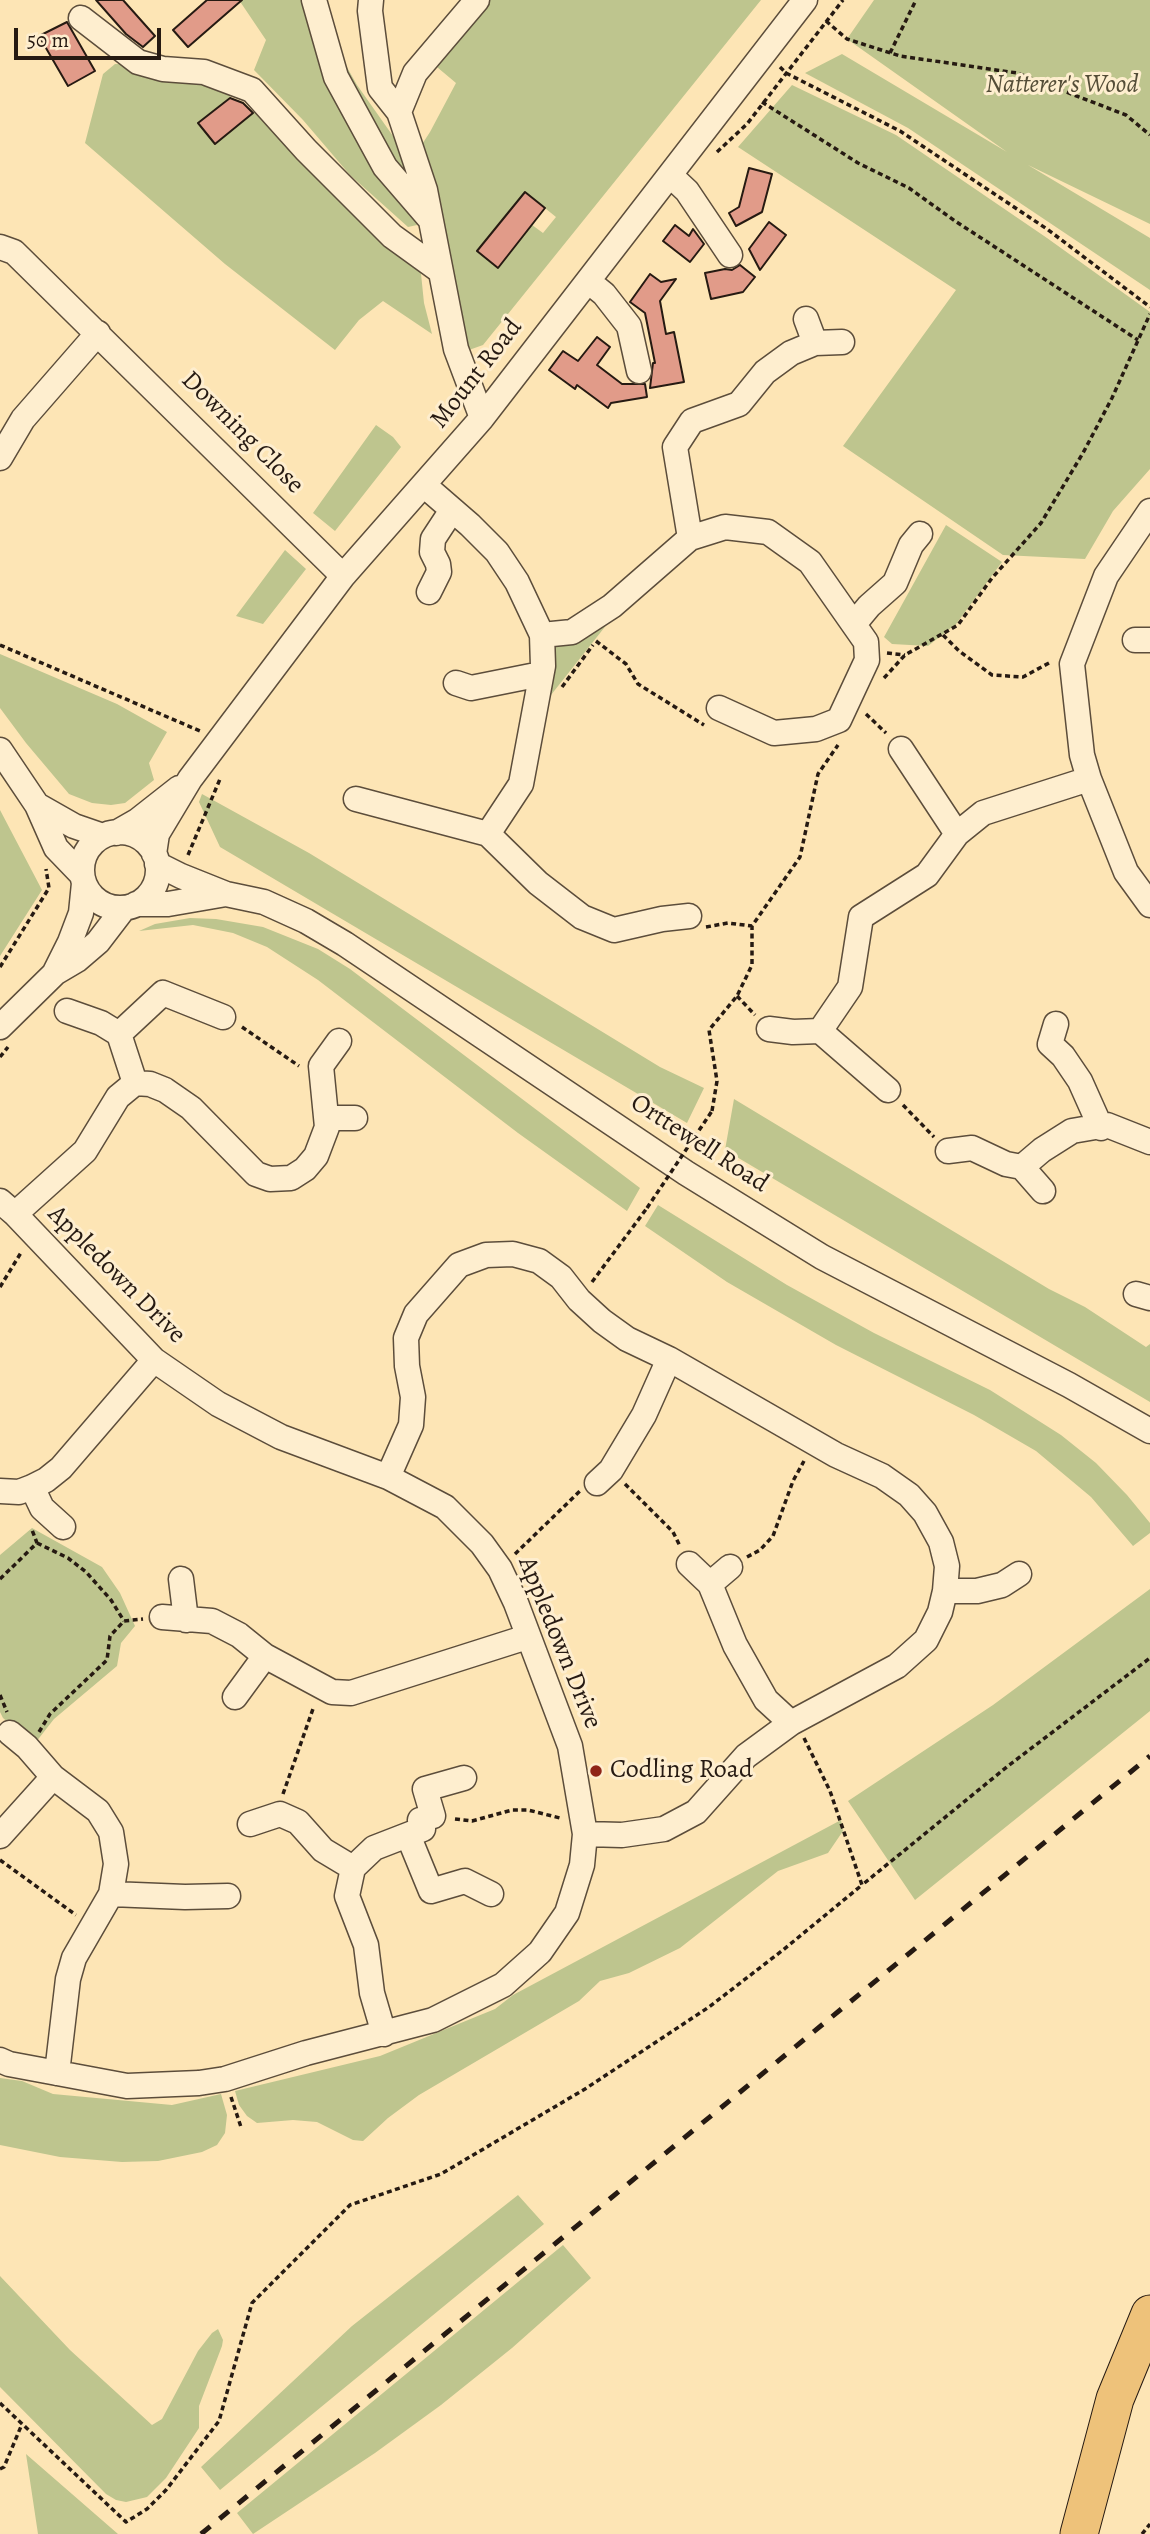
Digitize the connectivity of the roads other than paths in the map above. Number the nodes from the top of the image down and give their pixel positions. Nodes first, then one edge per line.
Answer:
1 (314, 0) edge
2 (371, 0) edge
3 (477, 0) edge
4 (805, 0) edge
5 (81, 18) dead end
6 (399, 112) junction
7 (671, 176) junction
8 (429, 218) junction
9 (0, 247) edge
10 (730, 254) dead end
11 (439, 270) junction
12 (588, 281) junction
13 (807, 319) dead end
14 (98, 333) junction
15 (842, 342) dead end
16 (815, 343) junction
17 (639, 371) dead end
18 (482, 418) junction
19 (0, 458) edge
20 (425, 486) junction
21 (452, 510) junction
22 (1150, 511) edge
23 (920, 534) dead end
24 (690, 538) junction
25 (343, 576) junction
26 (429, 592) dead end
27 (854, 624) junction
28 (542, 635) junction
29 (541, 674) junction
30 (456, 683) dead end
31 (712, 710) road end
32 (901, 749) road end
33 (0, 750) edge
34 (190, 779) junction
35 (1089, 779) junction
36 (353, 796) dead end
37 (37, 805) junction
38 (109, 834) junction
39 (488, 834) junction
40 (957, 834) junction
41 (155, 859) junction
42 (83, 879) junction
43 (226, 894) junction
44 (1150, 905) edge
45 (130, 906) junction
46 (689, 916) road end
47 (55, 972) junction
48 (67, 1011) dead end
49 (223, 1017) road end
50 (1056, 1024) dead end
51 (0, 1027) edge
52 (769, 1029) dead end
53 (820, 1031) junction
54 (119, 1034) junction
55 (339, 1041) dead end
56 (135, 1083) junction
57 (888, 1090) road end
58 (328, 1118) junction
59 (355, 1118) dead end
60 (1101, 1128) junction
61 (1150, 1142) edge
62 (948, 1151) road end
63 (1022, 1167) junction
64 (1043, 1191) dead end
65 (7, 1208) edge
66 (669, 1359) junction
67 (154, 1360) junction
68 (1150, 1431) edge
69 (604, 1476) road end
70 (388, 1477) junction
71 (32, 1487) junction
72 (0, 1491) edge
73 (63, 1527) dead end
74 (689, 1564) road end
75 (730, 1567) road end
76 (1019, 1574) dead end
77 (181, 1579) dead end
78 (710, 1584) junction
79 (945, 1591) junction
80 (527, 1637) junction
81 (265, 1656) junction
82 (235, 1697) dead end
83 (791, 1723) junction
84 (18, 1740) road end
85 (53, 1777) junction
86 (464, 1778) dead end
87 (250, 1824) dead end
88 (415, 1832) junction
89 (585, 1834) junction
90 (0, 1836) edge
91 (353, 1868) junction
92 (120, 1894) junction
93 (491, 1894) dead end
94 (228, 1895) dead end
95 (384, 2034) junction
96 (0, 2060) edge
97 (57, 2073) junction
98 (1150, 2314) edge
99 (1079, 2534) edge

1 - 8 street
2 - 6 street
3 - 6 street
4 - 7 street, Mount Road
5 - 11 street
6 - 8 street
7 - 10 street
7 - 12 street, Mount Road
8 - 11 street
9 - 14 street, Downing Close
11 - 18 street
12 - 17 street
12 - 18 street, Mount Road
13 - 16 street
14 - 19 street
14 - 25 street, Downing Close
15 - 16 street
16 - 24 street
18 - 20 street, Mount Road
20 - 21 street
20 - 25 street, Mount Road
21 - 26 street
21 - 28 street
22 - 35 street
23 - 27 street
24 - 27 street
24 - 28 street
25 - 34 street, Mount Road
27 - 31 street
28 - 29 street
29 - 30 street
29 - 39 street
32 - 40 street
33 - 37 street
34 - 38 street, Mount Road
34 - 41 street, Mount Road
35 - 40 street
35 - 44 street
36 - 39 street
37 - 38 street
37 - 42 street
38 - 41 street
38 - 42 street
39 - 46 street
40 - 53 street
41 - 43 street, Orttewell Road
41 - 45 street
42 - 45 street
42 - 47 street
43 - 45 street, Orttewell Road
43 - 68 street, Orttewell Road
45 - 47 street
47 - 51 street
48 - 54 street
49 - 54 street
50 - 60 street
52 - 53 street
53 - 57 street
54 - 56 street
55 - 58 street
56 - 58 street
56 - 65 street
58 - 59 street
60 - 61 street
60 - 63 street
62 - 63 street
63 - 64 street
65 - 67 street, Appledown Drive
66 - 69 street
66 - 70 street
66 - 79 street
67 - 70 street, Appledown Drive
67 - 71 street
70 - 80 street, Appledown Drive
71 - 72 street
71 - 73 street
74 - 78 street
75 - 78 street
76 - 79 street
77 - 81 street
78 - 83 street
79 - 83 street
80 - 81 street
80 - 89 street, Appledown Drive
81 - 82 street
83 - 89 street
84 - 85 street
85 - 90 street
85 - 92 street
86 - 88 street
87 - 91 street
88 - 91 street
88 - 93 street
89 - 95 street, Appledown Drive
91 - 95 street
92 - 94 street
92 - 97 street
95 - 97 street, Appledown Drive
96 - 97 street, Appledown Drive
98 - 99 highway

